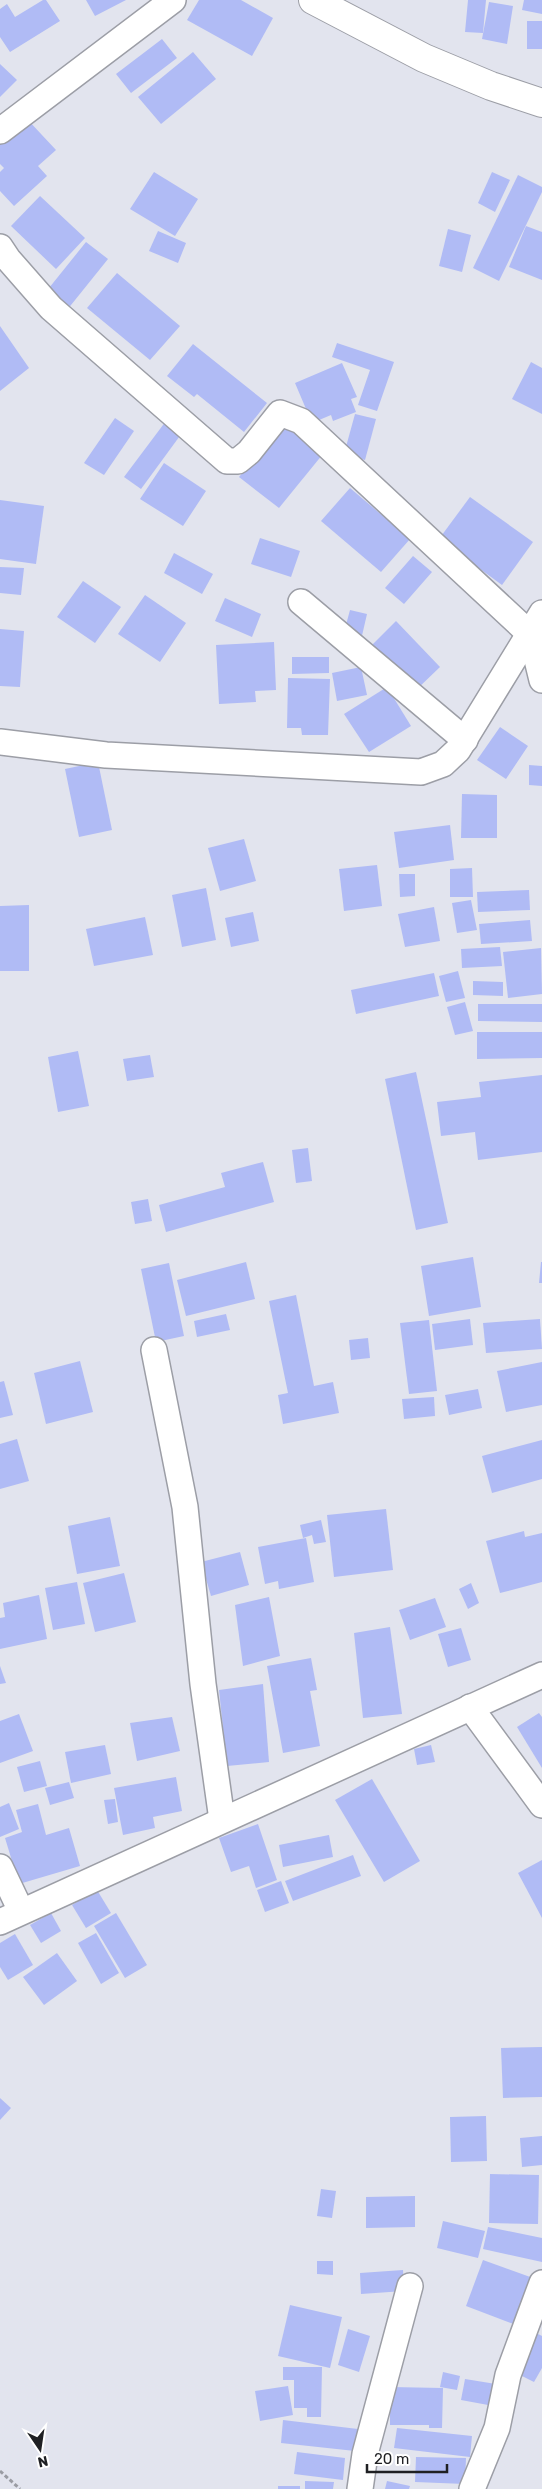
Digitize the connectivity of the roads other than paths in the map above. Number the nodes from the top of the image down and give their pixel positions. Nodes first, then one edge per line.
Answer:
1 (173, 0) edge
2 (313, 0) edge
3 (542, 103) edge
4 (0, 130) edge
5 (0, 247) edge
6 (301, 602) dead end
7 (542, 613) edge
8 (530, 635) junction
9 (542, 680) edge
10 (464, 740) junction
11 (0, 742) edge
12 (154, 1350) dead end
13 (542, 1675) edge
14 (470, 1707) junction
15 (542, 1804) edge
16 (222, 1820) junction
17 (0, 1867) edge
18 (10, 1917) edge
19 (542, 2283) edge
20 (410, 2286) dead end
21 (360, 2489) edge
22 (472, 2489) edge

1 - 4 street
2 - 3 street
5 - 8 street
6 - 10 street
7 - 8 street
8 - 9 street
8 - 10 street
10 - 11 street
12 - 16 street
13 - 14 street
14 - 15 street
14 - 16 street
16 - 18 street
17 - 18 street
19 - 22 street
20 - 21 street

